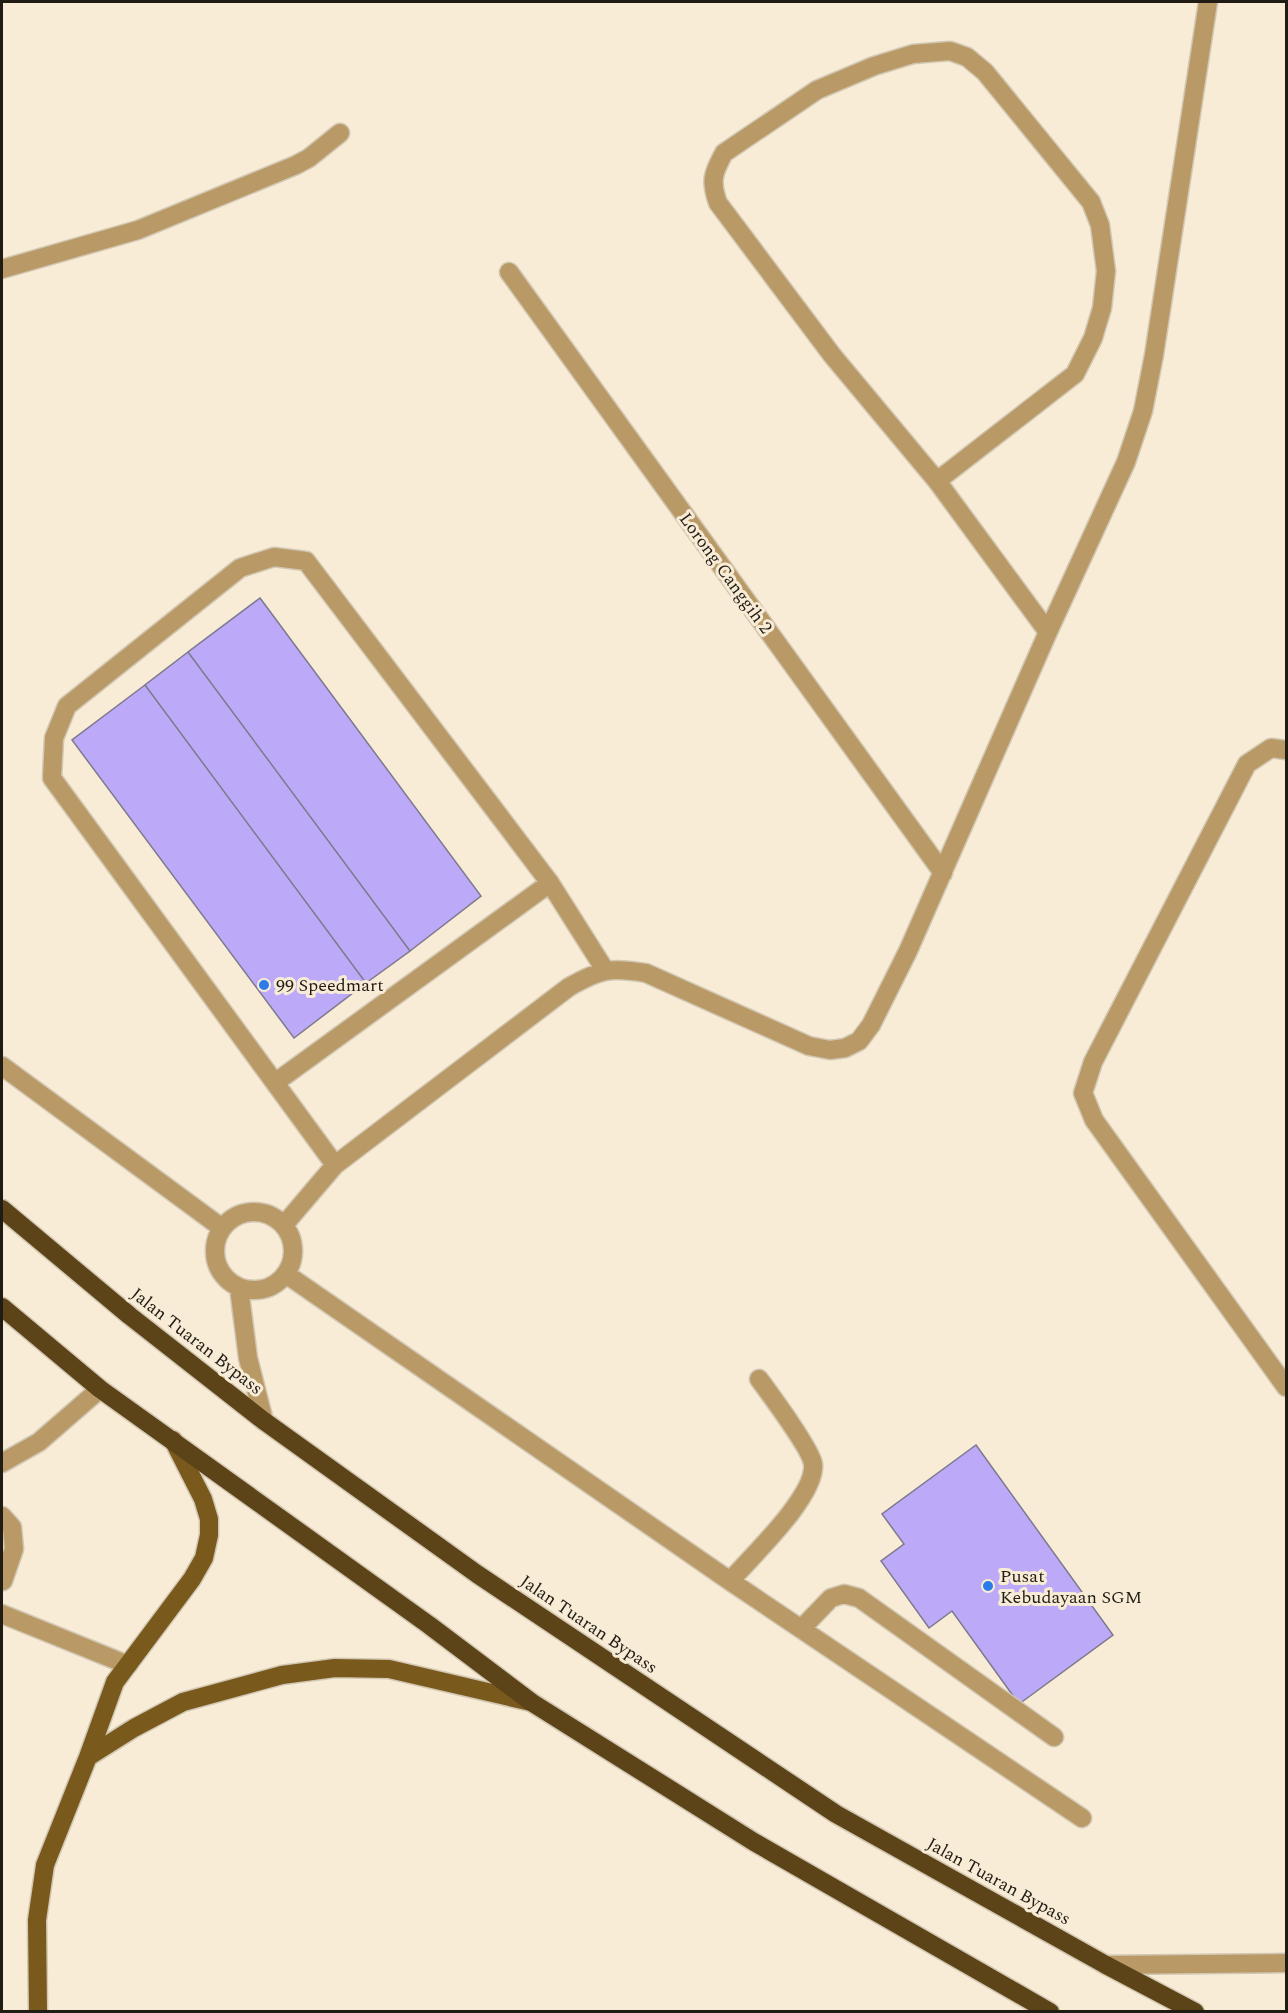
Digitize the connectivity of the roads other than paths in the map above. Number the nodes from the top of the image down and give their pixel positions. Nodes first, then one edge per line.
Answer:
1 (1209, 2) edge
2 (340, 134) dead end
3 (2, 269) edge
4 (509, 272) dead end
5 (937, 481) junction
6 (1048, 632) junction
7 (1287, 750) edge
8 (943, 873) junction
9 (550, 883) junction
10 (605, 970) junction
11 (2, 1066) edge
12 (276, 1083) junction
13 (335, 1165) junction
14 (2, 1209) edge
15 (284, 1225) junction
16 (222, 1228) junction
17 (286, 1274) junction
18 (239, 1288) junction
19 (2, 1307) edge
20 (759, 1379) dead end
21 (1287, 1388) edge
22 (100, 1389) junction
23 (264, 1421) junction
24 (173, 1440) junction
25 (2, 1462) edge
26 (2, 1516) edge
27 (3, 1581) edge
28 (730, 1581) junction
29 (2, 1614) edge
30 (801, 1629) junction
31 (128, 1665) junction
32 (531, 1702) junction
33 (1054, 1737) dead end
34 (88, 1757) junction
35 (1082, 1818) dead end
36 (1287, 1963) edge
37 (1106, 1965) junction
38 (38, 2012) edge
39 (1050, 2012) edge
40 (1195, 2012) edge

1 - 6 street
2 - 3 street
4 - 8 street, Lorong Canggih 2
5 - 5 street
5 - 6 street
6 - 8 street
7 - 21 street
8 - 10 street
9 - 10 street
9 - 12 street
9 - 12 street
10 - 13 street
11 - 16 street
12 - 13 street
13 - 15 street
14 - 23 highway, Jalan Tuaran Bypass
15 - 16 street
15 - 17 street
16 - 18 street
17 - 18 street
17 - 28 street
18 - 23 street
19 - 22 highway
20 - 28 street
22 - 24 highway
22 - 25 street
23 - 37 highway, Jalan Tuaran Bypass
24 - 31 main road
24 - 32 highway
26 - 27 street
28 - 30 street
29 - 31 street
30 - 33 street
30 - 35 street
31 - 34 main road
32 - 34 main road
32 - 39 highway
34 - 38 main road
36 - 37 street
37 - 40 highway, Jalan Tuaran Bypass

